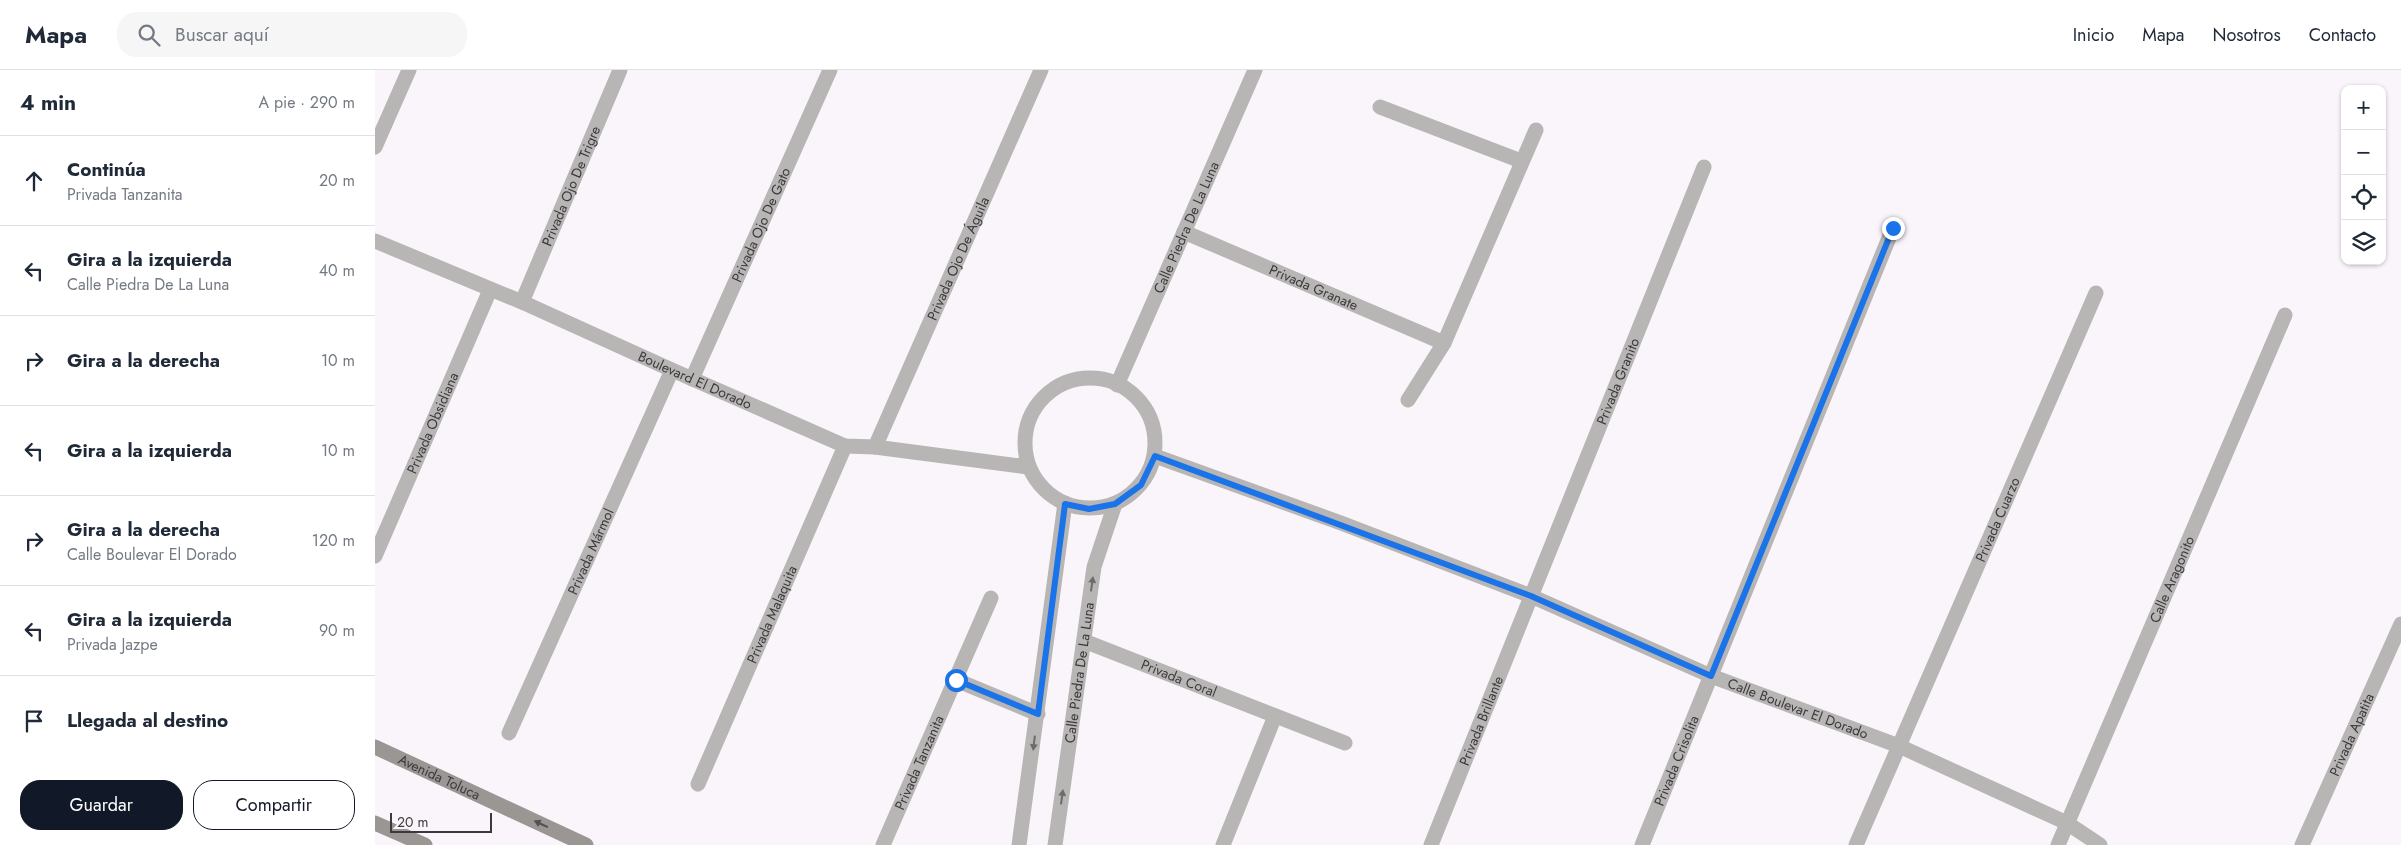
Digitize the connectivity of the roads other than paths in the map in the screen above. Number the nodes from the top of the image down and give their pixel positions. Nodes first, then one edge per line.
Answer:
1 (409, 70) edge
2 (620, 70) edge
3 (831, 70) edge
4 (1041, 70) edge
5 (1255, 70) edge
6 (1380, 107) dead end
7 (1536, 130) dead end
8 (375, 147) edge
9 (1521, 161) junction
10 (1704, 167) dead end
11 (1893, 228) dead end
12 (1184, 232) junction
13 (375, 241) edge
14 (491, 290) junction
15 (2096, 292) dead end
16 (522, 302) junction
17 (2285, 315) dead end
18 (1444, 342) junction
19 (672, 370) junction
20 (692, 379) junction
21 (1117, 385) junction
22 (1409, 400) dead end
23 (845, 446) junction
24 (875, 447) junction
25 (1155, 456) junction
26 (1028, 467) junction
27 (1065, 504) junction
28 (1115, 504) junction
29 (375, 556) edge
30 (1531, 596) junction
31 (991, 598) dead end
32 (2401, 624) edge
33 (1084, 641) junction
34 (1711, 676) junction
35 (956, 680) junction
36 (1038, 714) junction
37 (1275, 716) junction
38 (509, 733) dead end
39 (1345, 743) dead end
40 (1899, 746) junction
41 (375, 747) edge
42 (698, 784) dead end
43 (375, 823) edge
44 (2067, 823) junction
45 (425, 845) edge
46 (586, 845) edge
47 (883, 845) edge
48 (1019, 845) edge
49 (1055, 845) edge
50 (1223, 845) edge
51 (1431, 845) edge
52 (1642, 845) edge
53 (1856, 845) edge
54 (2058, 845) edge
55 (2100, 845) edge
56 (2301, 845) edge

1 - 8 street
2 - 16 street, Privada Ojo De Trigre
3 - 20 street, Privada Ojo De Gato
4 - 24 street, Privada Ojo De Águila
5 - 12 street, Calle Piedra De La Luna
6 - 9 street
7 - 9 street
9 - 18 street
10 - 30 street, Privada Granito
11 - 34 street, Privada Crisolita
12 - 18 street, Privada Granate
12 - 21 street, Calle Piedra De La Luna
13 - 14 street, Boulevard El Dorado
14 - 16 street, Boulevard El Dorado
14 - 29 street, Privada Obsidiana
15 - 40 street, Privada Cuarzo
16 - 19 street, Boulevard El Dorado
17 - 44 street, Calle Aragonito
18 - 22 street
19 - 20 street, Boulevard El Dorado
19 - 38 street, Privada Mármol
20 - 23 street, Boulevard El Dorado
21 - 25 street
21 - 26 street
23 - 24 street, Boulevard El Dorado
23 - 42 street, Privada Malaquita
24 - 26 street, Boulevard El Dorado
25 - 28 street
25 - 30 street, Calle Boulevar El Dorado
26 - 27 street
27 - 28 street
27 - 36 street
33 -> 28 street, Calle Piedra De La Luna
30 - 34 street, Calle Boulevar El Dorado
30 - 51 street, Privada Brillante
31 - 35 street, Privada Tanzanita
32 - 56 street, Privada Apatita
33 - 37 street, Privada Coral
49 -> 33 street, Calle Piedra De La Luna
34 - 40 street, Calle Boulevar El Dorado
34 - 52 street, Privada Crisolita
35 - 36 street
35 - 47 street, Privada Tanzanita
36 -> 48 street
37 - 39 street, Privada Coral
37 - 50 street
40 - 44 street, Calle Boulevar El Dorado
40 - 53 street, Privada Cuarzo
46 -> 41 main road, Avenida Toluca
43 - 45 main road
44 - 54 street, Calle Aragonito
44 - 55 street, Calle Boulevar El Dorado

